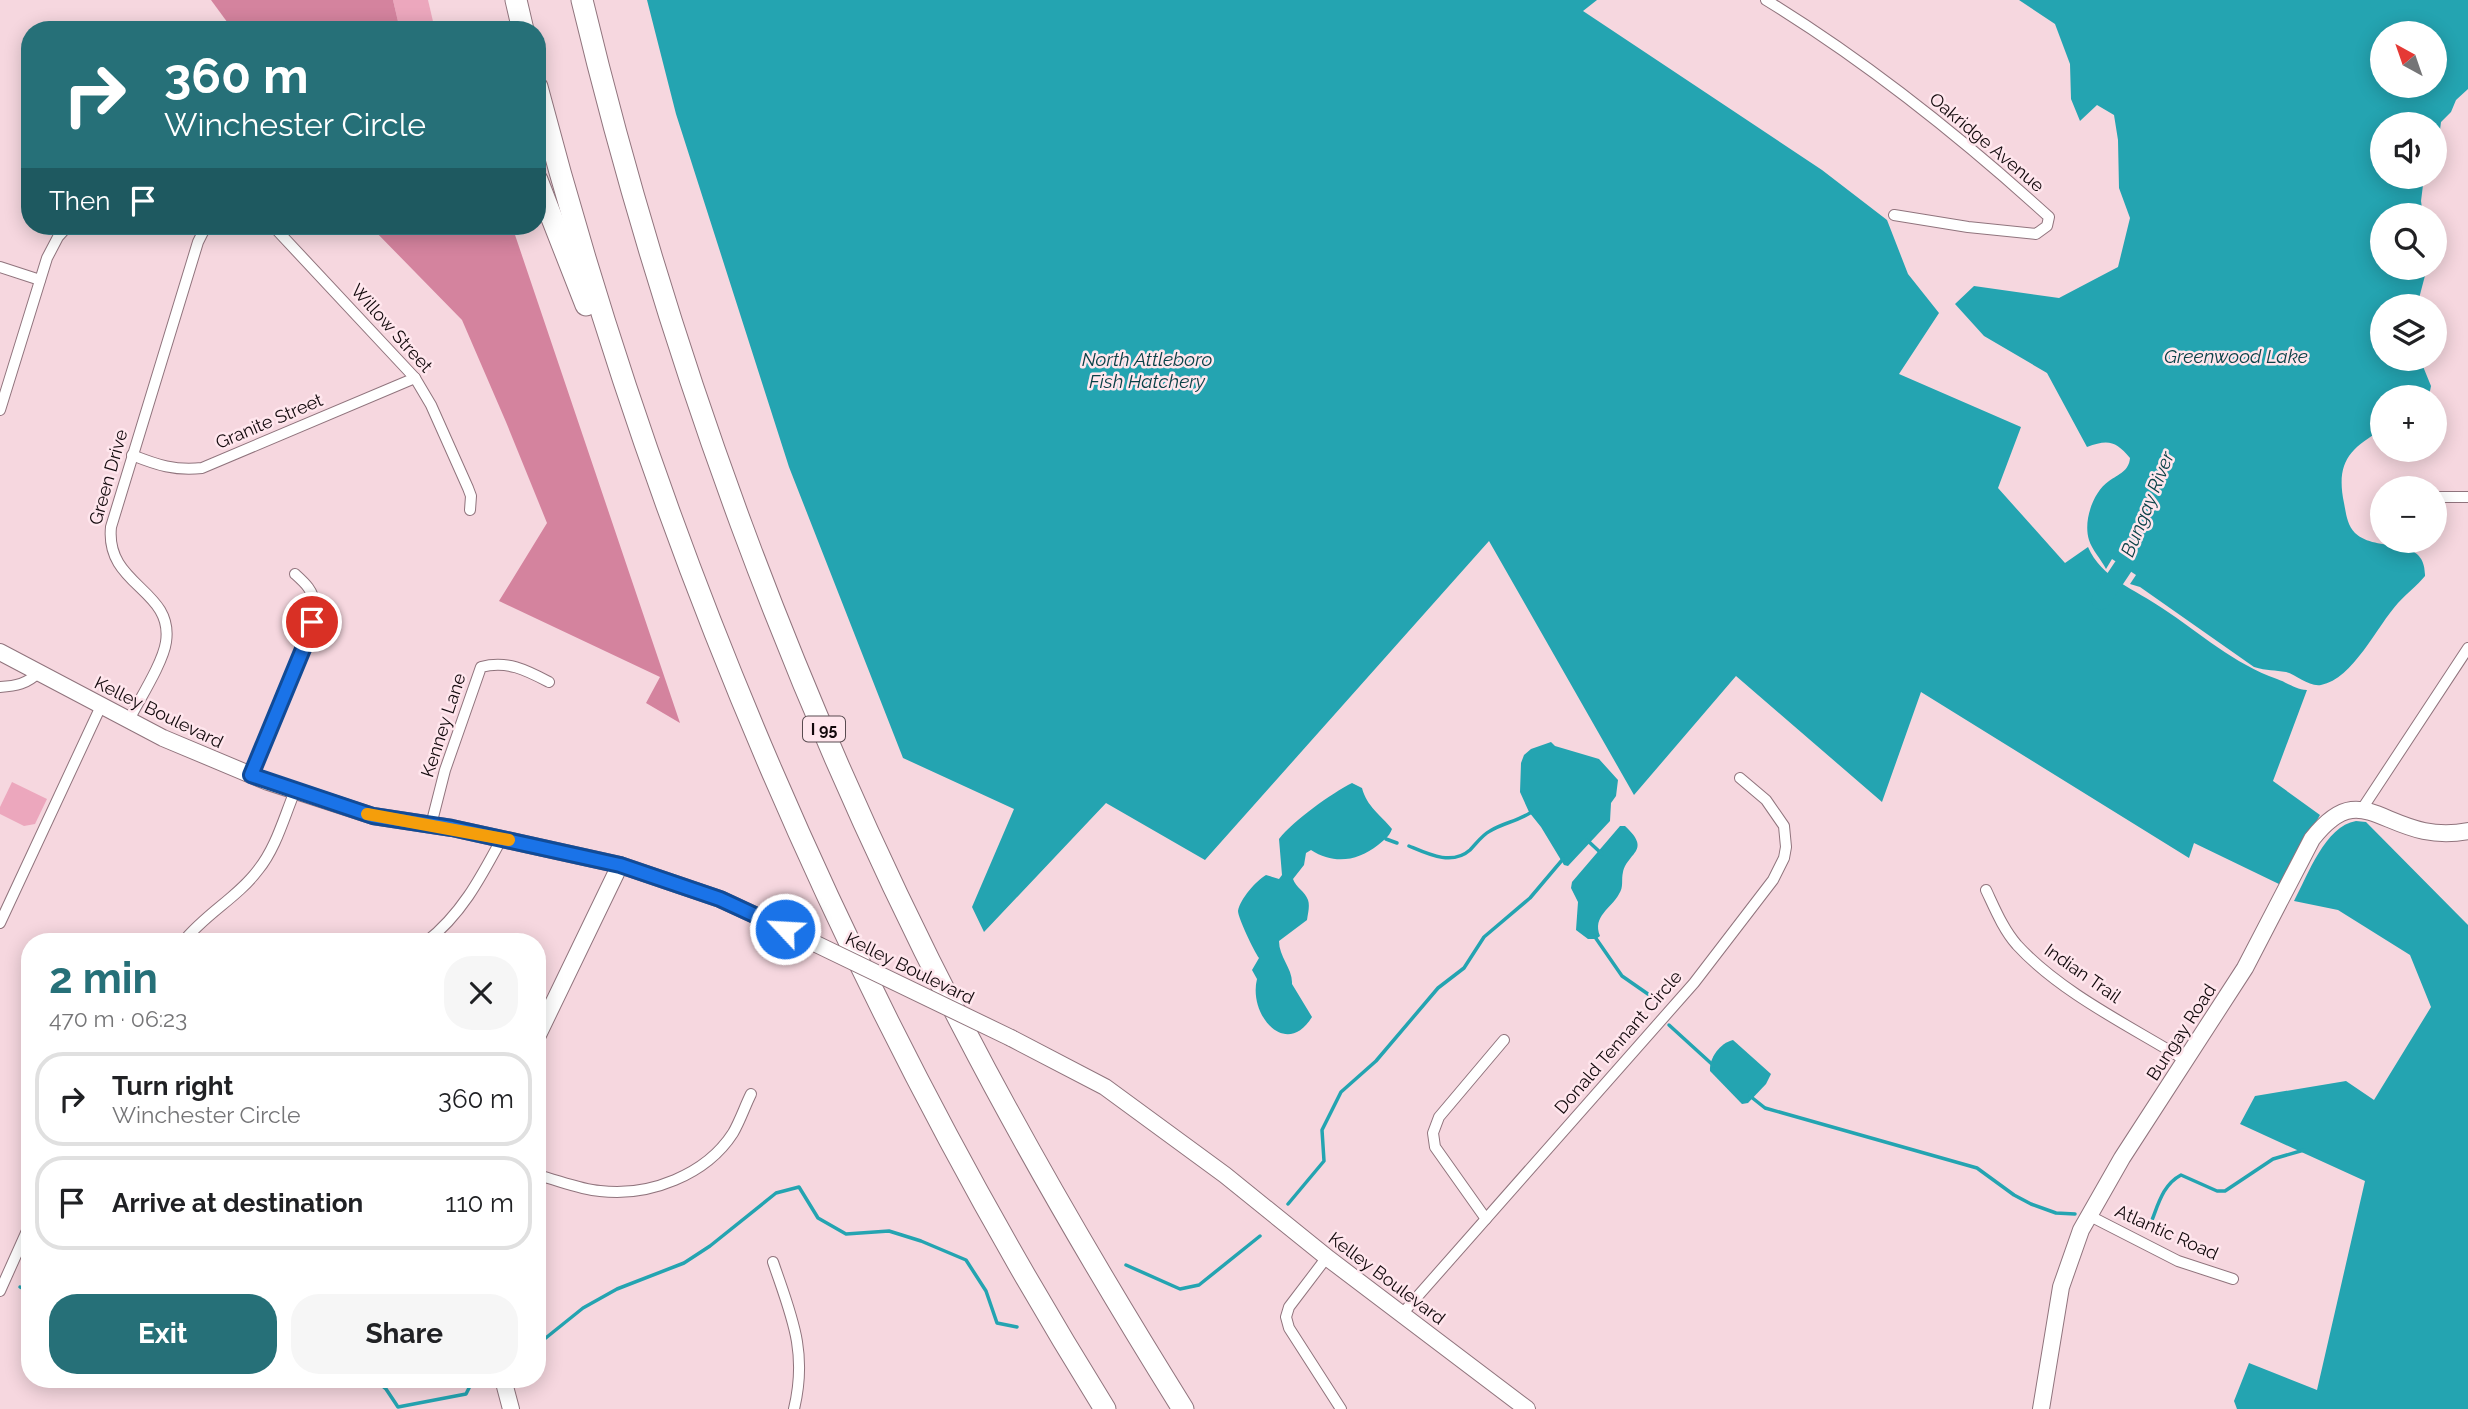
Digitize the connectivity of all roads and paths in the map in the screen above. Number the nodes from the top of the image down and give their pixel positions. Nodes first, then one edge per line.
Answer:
1 (516, 0) edge
2 (582, 0) edge
3 (1766, 0) edge
4 (521, 21) edge
5 (546, 119) edge
6 (546, 203) edge
7 (1894, 215) dead end
8 (61, 235) edge
9 (202, 235) edge
10 (281, 235) edge
11 (0, 267) edge
12 (40, 279) junction
13 (415, 378) junction
14 (0, 410) edge
15 (132, 455) junction
16 (654, 473) junction
17 (2447, 497) edge
18 (2468, 497) edge
19 (470, 510) dead end
20 (295, 574) dead end
21 (2468, 648) edge
22 (0, 652) edge
23 (39, 672) junction
24 (549, 682) dead end
25 (0, 687) edge
26 (101, 706) junction
27 (129, 720) junction
28 (251, 775) junction
29 (1740, 778) dead end
30 (295, 791) junction
31 (2362, 809) junction
32 (431, 825) junction
33 (2468, 831) edge
34 (502, 838) junction
35 (620, 865) junction
36 (1986, 890) dead end
37 (0, 923) edge
38 (191, 933) edge
39 (436, 933) edge
40 (546, 1018) edge
41 (1504, 1040) dead end
42 (2185, 1060) junction
43 (751, 1094) dead end
44 (546, 1178) edge
45 (2088, 1215) junction
46 (1486, 1219) junction
47 (21, 1244) edge
48 (1327, 1257) junction
49 (773, 1262) dead end
50 (2233, 1279) dead end
51 (0, 1290) edge
52 (1402, 1314) junction
53 (505, 1388) edge
54 (511, 1409) edge
55 (794, 1409) edge
56 (1105, 1409) edge
57 (1183, 1409) edge
58 (1340, 1409) edge
59 (1527, 1409) edge
60 (2040, 1409) edge

1 - 4 highway
2 - 57 highway, I 95
3 - 7 street, Oakridge Avenue
5 - 16 highway
6 - 16 highway
8 - 12 street
9 - 15 street, Green Drive
10 - 13 street, Willow Street
11 - 12 street
12 - 14 street
13 - 15 street, Granite Street
13 - 19 street, Willow Street
15 - 27 street, Green Drive
16 - 56 highway
17 - 18 street
20 - 28 street
21 - 31 street
22 - 23 main road, Kelley Boulevard
23 - 25 street
23 - 26 main road, Kelley Boulevard
24 - 32 street, Kenney Lane
26 - 27 main road, Kelley Boulevard
26 - 37 street
27 - 28 main road, Kelley Boulevard
28 - 30 main road, Kelley Boulevard
29 - 46 street, Donald Tennant Circle
30 - 32 main road, Kelley Boulevard
30 - 38 street
31 - 33 main road
31 - 42 main road, Bungay Road
32 - 34 main road, Kelley Boulevard
34 - 35 main road, Kelley Boulevard
34 - 39 street
35 - 40 main road
35 - 48 main road, Kelley Boulevard, bridge
36 - 42 street, Indian Trail
41 - 46 street
42 - 45 main road, Bungay Road
43 - 44 street
45 - 50 street, Atlantic Road
45 - 60 main road, Bungay Road
46 - 52 street, Donald Tennant Circle
47 - 51 street
48 - 52 main road, Kelley Boulevard
48 - 58 street
49 - 55 street
52 - 59 main road, Kelley Boulevard
53 - 54 main road

